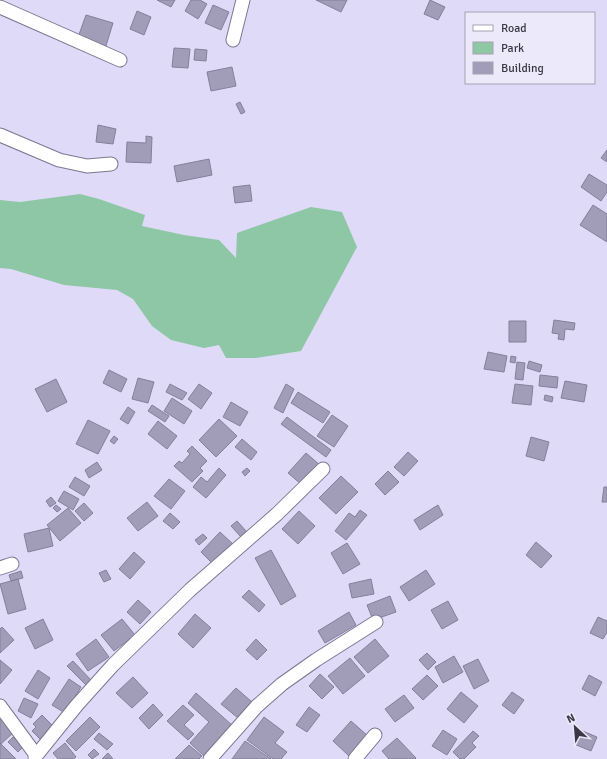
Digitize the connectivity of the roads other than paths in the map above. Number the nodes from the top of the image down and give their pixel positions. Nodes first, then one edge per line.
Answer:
1 (243, 0) edge
2 (0, 7) edge
3 (233, 40) dead end
4 (120, 60) dead end
5 (0, 135) edge
6 (111, 164) dead end
7 (323, 469) dead end
8 (376, 622) dead end
9 (0, 706) edge
10 (375, 735) dead end
11 (35, 758) edge
12 (210, 759) edge
13 (355, 759) edge

1 - 3 street
2 - 4 street
5 - 6 street
7 - 11 street
8 - 12 street
9 - 11 street
10 - 13 street

